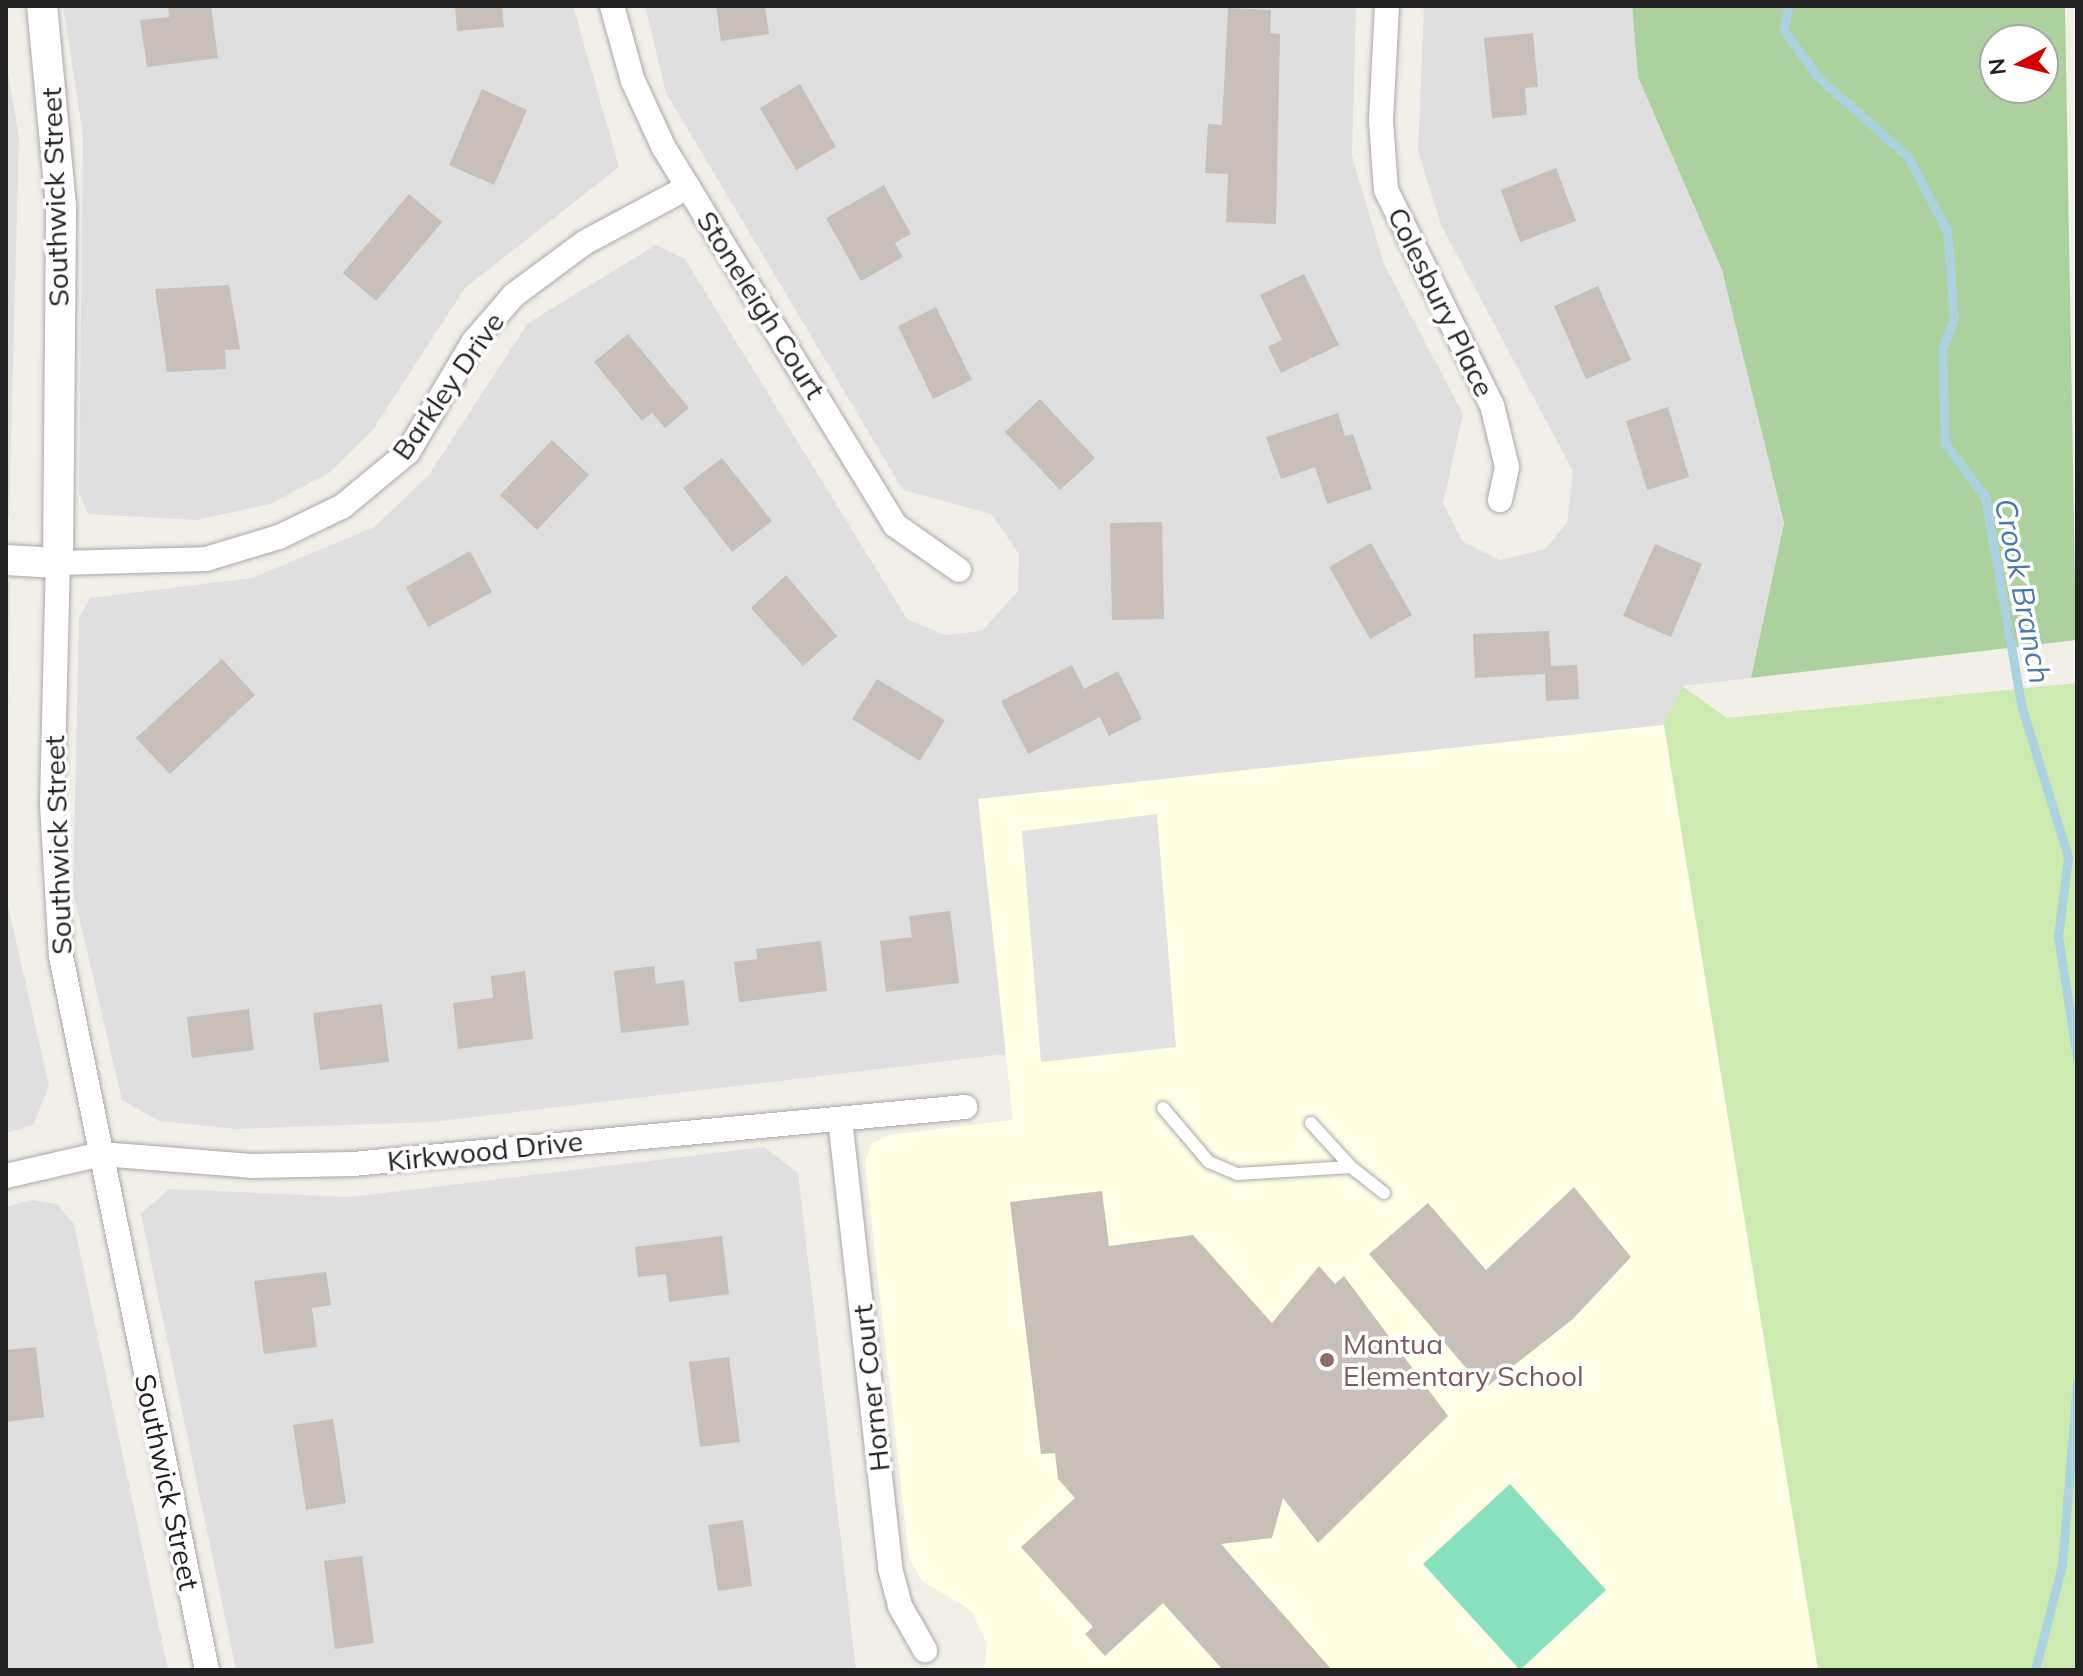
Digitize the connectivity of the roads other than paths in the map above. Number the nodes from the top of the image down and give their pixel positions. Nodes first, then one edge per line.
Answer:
1 (42, 6) edge
2 (612, 6) edge
3 (1387, 6) edge
4 (688, 187) junction
5 (1500, 500) dead end
6 (6, 560) edge
7 (58, 563) junction
8 (959, 570) dead end
9 (965, 1107) dead end
10 (1163, 1108) dead end
11 (840, 1119) junction
12 (1311, 1123) dead end
13 (101, 1154) junction
14 (1351, 1167) junction
15 (6, 1176) edge
16 (1384, 1193) dead end
17 (925, 1650) dead end
18 (207, 1670) edge

1 - 7 street, Southwick Street
2 - 4 street, Stoneleigh Court
3 - 5 street, Colesbury Place
4 - 7 street, Barkley Drive
4 - 8 street, Stoneleigh Court
6 - 7 street, Barkley Drive
7 - 13 street, Southwick Street
9 - 11 street, Kirkwood Drive
10 - 14 lane
11 - 13 street, Kirkwood Drive
11 - 17 street, Horner Court
12 - 14 lane
13 - 15 street, Kirkwood Drive
13 - 18 street, Southwick Street
14 - 16 lane

